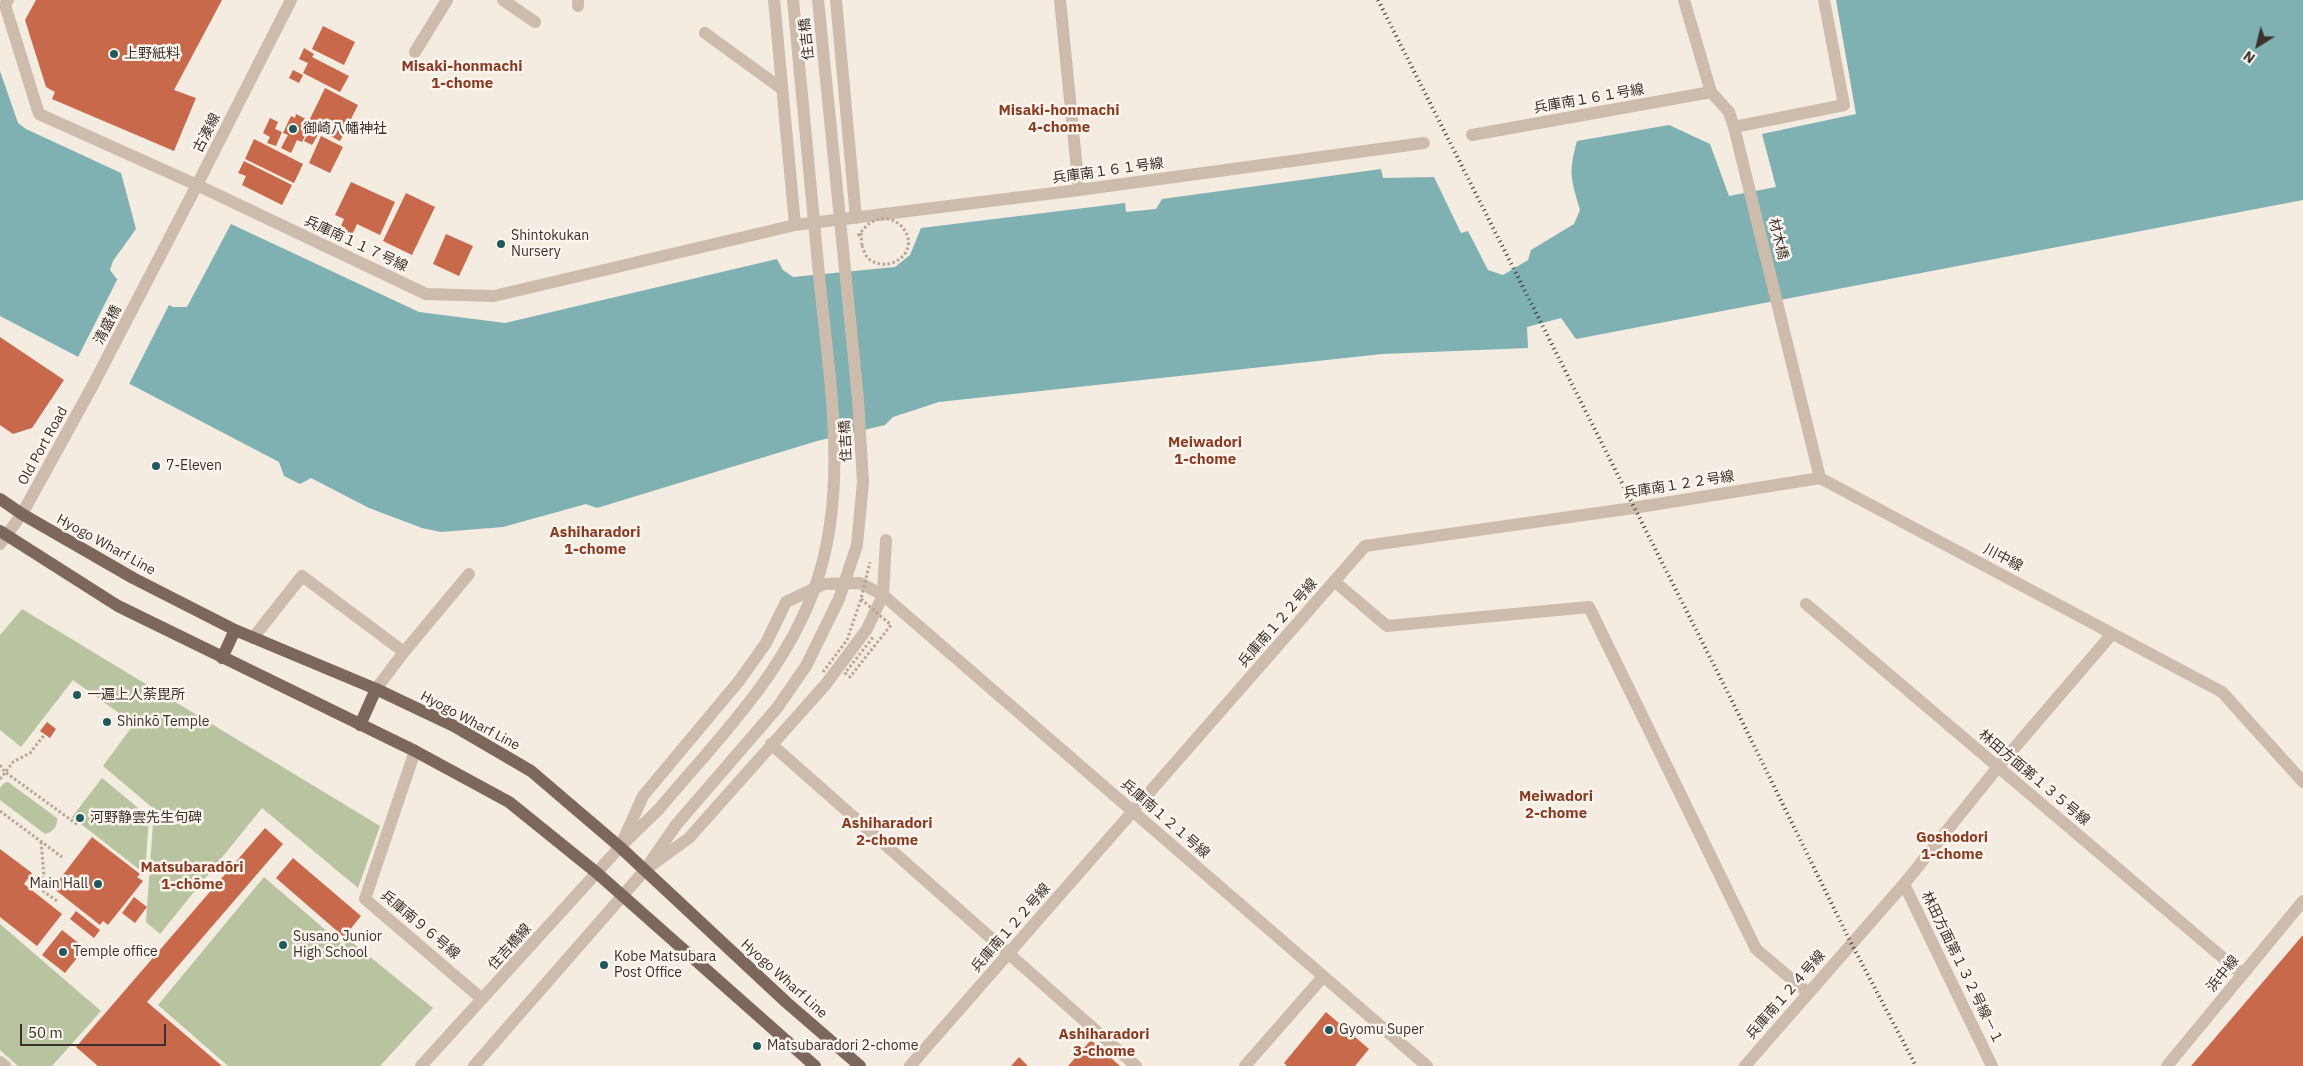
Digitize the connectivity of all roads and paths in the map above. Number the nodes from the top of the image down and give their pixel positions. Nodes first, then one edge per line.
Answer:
1 (8, 0) edge
2 (448, 0) edge
3 (503, 0) edge
4 (774, 0) edge
5 (793, 0) edge
6 (818, 0) edge
7 (836, 0) edge
8 (1060, 0) edge
9 (1684, 0) edge
10 (1824, 0) edge
11 (285, 2) edge
12 (535, 22) dead end
13 (705, 33) dead end
14 (415, 52) dead end
15 (782, 88) junction
16 (1711, 92) junction
17 (1734, 127) junction
18 (1472, 135) dead end
19 (1424, 143) dead end
20 (197, 186) junction
21 (1079, 190) junction
22 (856, 218) junction
23 (795, 224) junction
24 (150, 278) joint
25 (93, 385) joint
26 (1820, 478) junction
27 (0, 499) edge
28 (22, 514) junction
29 (3, 537) edge
30 (886, 540) dead end
31 (469, 574) dead end
32 (1334, 581) junction
33 (883, 595) junction
34 (861, 599) dead end
35 (1806, 604) dead end
36 (235, 630) junction
37 (2112, 634) junction
38 (874, 636) dead end
39 (253, 638) junction
40 (404, 652) junction
41 (222, 658) junction
42 (376, 690) junction
43 (360, 725) junction
44 (45, 734) dead end
45 (771, 744) junction
46 (416, 751) junction
47 (0, 765) edge
48 (1998, 767) junction
49 (5, 772) junction
50 (0, 779) edge
51 (2303, 782) edge
52 (0, 811) edge
53 (1133, 812) junction
54 (78, 825) dead end
55 (41, 841) junction
56 (620, 848) junction
57 (62, 857) dead end
58 (645, 870) junction
59 (597, 873) junction
60 (1904, 884) junction
61 (623, 896) junction
62 (2303, 901) edge
63 (57, 902) dead end
64 (1009, 953) junction
65 (2242, 974) junction
66 (1322, 978) junction
67 (1808, 992) junction
68 (482, 999) junction
69 (421, 1066) edge
70 (474, 1066) edge
71 (815, 1066) edge
72 (860, 1066) edge
73 (910, 1066) edge
74 (1136, 1066) edge
75 (1245, 1066) edge
76 (1427, 1066) edge
77 (1744, 1066) edge
78 (1992, 1066) edge
79 (2167, 1066) edge

1 - 20 street, 兵庫南１１７号線
2 - 14 street
3 - 12 street
4 - 15 street
5 - 56 street, 住吉橋, bridge
6 - 58 street, 住吉橋, bridge
7 - 22 street
8 - 21 street
9 - 16 street
10 - 17 street
11 - 20 street, 古湊線
13 - 15 street
15 - 23 street
16 - 17 street, 材木橋
16 - 18 street, 兵庫南１６１号線
17 - 26 street, 材木橋
19 - 21 street, 兵庫南１６１号線
20 - 23 street, 兵庫南１１７号線
20 - 24 street, 古湊線
21 - 22 street, 兵庫南１６１号線
22 - 23 street, 兵庫南１６１号線
24 - 25 street, 清盛橋
25 - 28 street, Old Port Road
26 - 32 street, 兵庫南１２２号線
26 - 37 street, 川中線
27 - 28 main road, Hyogo Wharf Line
28 - 29 street, Old Port Road
28 - 36 main road, Hyogo Wharf Line
29 - 41 main road
30 - 33 street
31 - 40 street
32 - 53 street, 兵庫南１２２号線
32 - 67 street
33 - 45 street
33 - 53 street, 兵庫南１２１号線
33 - 56 street, 兵庫南１２１号線
34 - 38 path, bridge
35 - 48 street, 林田方面第１３５号線
36 - 39 main road, Hyogo Wharf Line
36 - 41 main road
37 - 48 street, 兵庫南１２４号線
37 - 51 street, 川中線
39 - 40 street
39 - 42 main road, Hyogo Wharf Line
40 - 42 street
41 - 43 main road
42 - 43 main road
42 - 56 main road, Hyogo Wharf Line
43 - 46 main road
44 - 49 path
45 - 58 street
45 - 64 street
46 - 59 main road
46 - 68 street, 兵庫南９６号線
47 - 49 path
48 - 60 street, 兵庫南１２４号線
48 - 65 street, 林田方面第１３５号線
49 - 50 path
49 - 54 path
52 - 55 path
53 - 64 street, 兵庫南１２２号線
53 - 66 street, 兵庫南１２１号線
55 - 57 path
55 - 63 path
56 - 58 main road, Hyogo Wharf Line
56 - 59 street, 住吉橋線
58 - 61 street
58 - 72 main road, Hyogo Wharf Line
59 - 61 main road
59 - 68 street, 住吉橋線
60 - 67 street, 兵庫南１２４号線
60 - 78 street, 林田方面第１３２号線－１
61 - 70 street
61 - 71 main road
62 - 65 street, 浜中線
64 - 73 street, 兵庫南１２２号線
64 - 74 street
65 - 79 street, 浜中線
66 - 75 street
66 - 76 street, 兵庫南１２１号線
67 - 77 street, 兵庫南１２４号線
68 - 69 street, 住吉橋線

